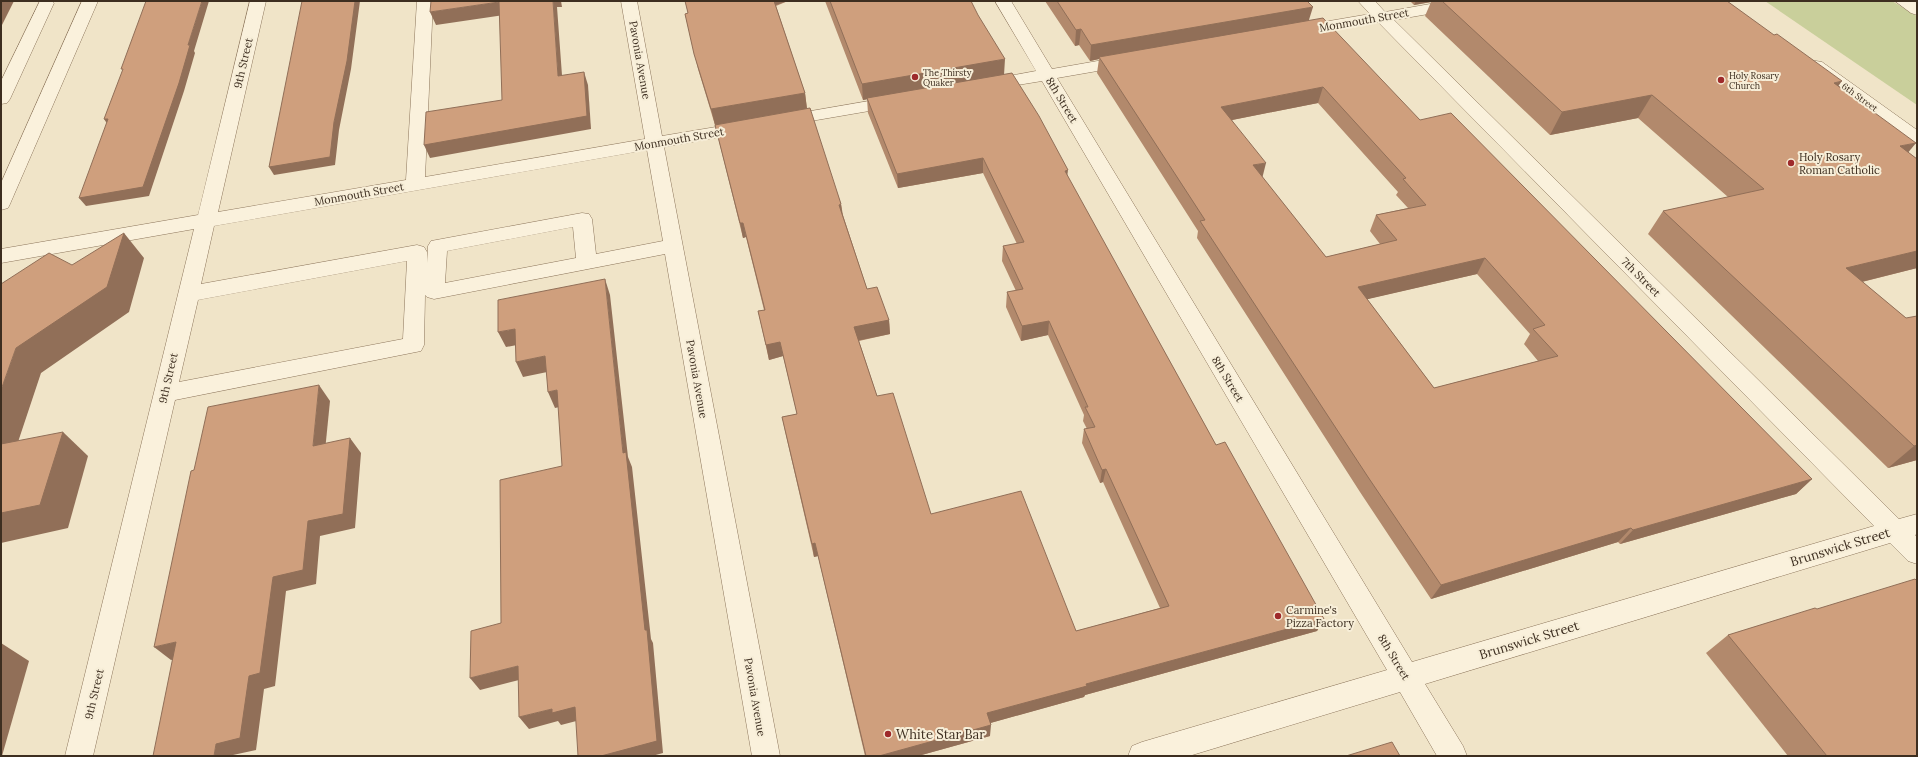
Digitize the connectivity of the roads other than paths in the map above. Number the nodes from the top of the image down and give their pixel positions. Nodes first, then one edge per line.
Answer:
1 (90, 1) edge
2 (258, 1) edge
3 (425, 1) edge
4 (629, 1) edge
5 (1003, 1) edge
6 (1366, 1) edge
7 (1474, 1) edge
8 (1903, 1) edge
9 (46, 3) dead end
10 (1917, 10) edge
11 (1382, 17) junction
12 (1286, 34) edge
13 (1802, 56) edge
14 (1140, 59) edge
15 (1047, 75) junction
16 (967, 89) edge
17 (913, 98) edge
18 (1, 99) edge
19 (1917, 138) edge
20 (654, 143) junction
21 (415, 184) junction
22 (1, 204) edge
23 (206, 221) junction
24 (673, 246) junction
25 (1, 256) edge
26 (587, 263) junction
27 (188, 294) junction
28 (165, 393) junction
29 (1905, 527) edge
30 (1917, 553) edge
31 (1406, 677) junction
32 (79, 756) edge
33 (766, 756) edge
34 (1142, 756) edge
35 (1452, 756) edge

1 - 22 street
2 - 23 street, 9th Street
3 - 21 street
4 - 20 street, Pavonia Avenue
5 - 15 street, 8th Street
6 - 11 street, 7th Street
7 - 11 street, Monmouth Street
8 - 10 street
9 - 18 street
11 - 12 street, Monmouth Street
11 - 29 street, 7th Street
13 - 19 street, 6th Street
14 - 15 street
15 - 16 street
15 - 31 street, 8th Street
17 - 20 street, Monmouth Street
20 - 21 street, Monmouth Street
20 - 24 street, Pavonia Avenue
21 - 23 street, Monmouth Street
23 - 25 street, Monmouth Street
23 - 27 street, 9th Street
24 - 26 street
24 - 33 street, Pavonia Avenue
26 - 26 street
27 - 28 street, 9th Street
27 - 28 street
28 - 32 street, 9th Street
29 - 30 street, 7th Street
29 - 31 street, Brunswick Street
31 - 34 street, Brunswick Street
31 - 35 street, 8th Street

